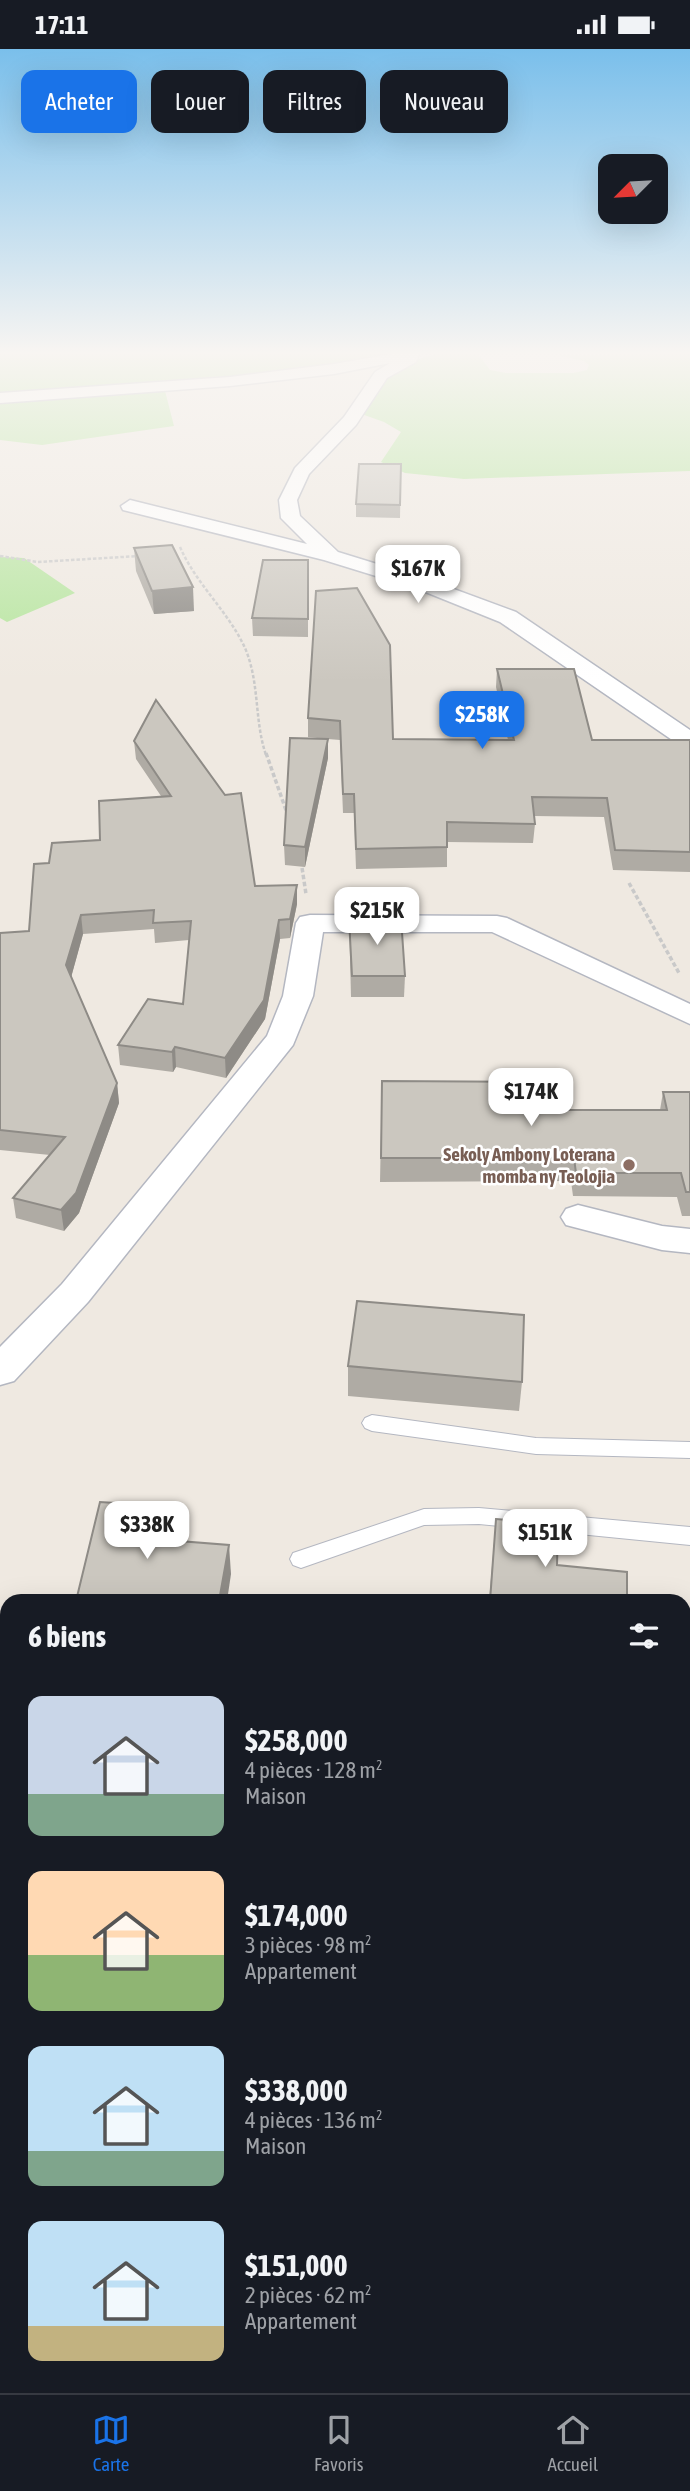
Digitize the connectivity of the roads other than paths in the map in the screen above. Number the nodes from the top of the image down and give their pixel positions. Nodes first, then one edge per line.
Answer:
1 (310, 463) edge
2 (130, 506) dead end
3 (331, 556) junction
4 (690, 741) edge
5 (690, 1016) edge
6 (578, 1217) dead end
7 (690, 1241) edge
8 (0, 1371) edge
9 (372, 1423) dead end
10 (690, 1450) edge
11 (690, 1536) edge
12 (301, 1559) dead end

1 - 3 street
2 - 3 street
3 - 4 street
5 - 8 street
6 - 7 street
9 - 10 lane
11 - 12 lane

